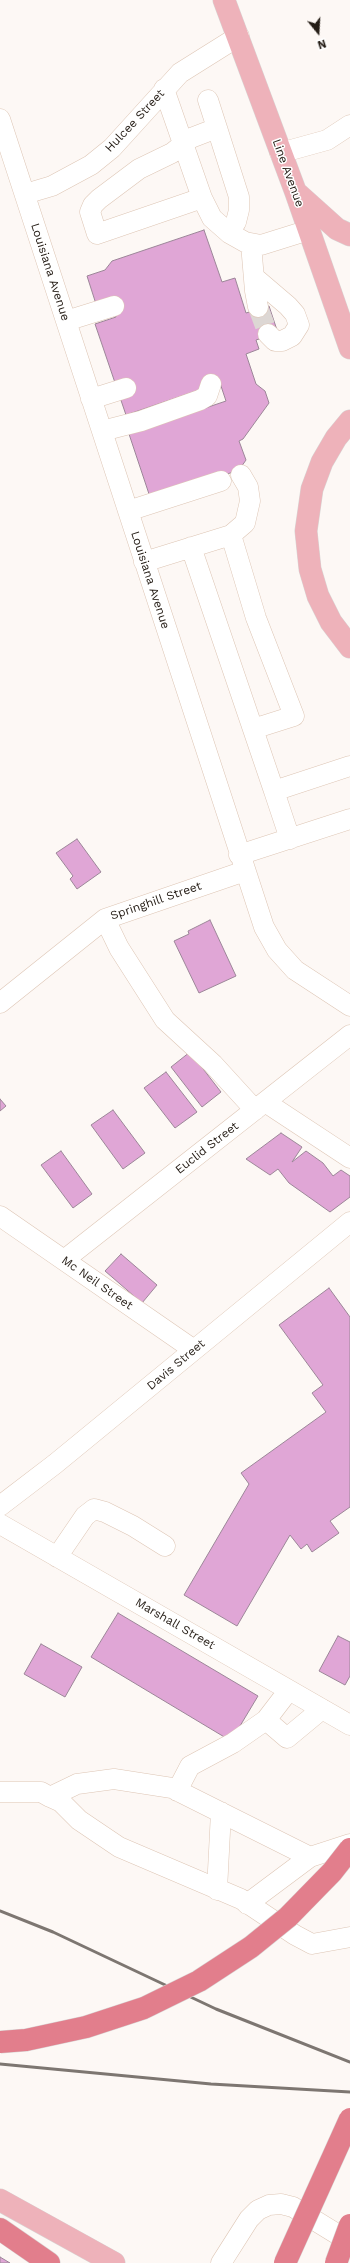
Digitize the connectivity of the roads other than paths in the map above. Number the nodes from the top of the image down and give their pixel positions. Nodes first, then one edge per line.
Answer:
1 (224, 0) edge
2 (239, 36) junction
3 (164, 90) junction
4 (208, 100) dead end
5 (0, 119) edge
6 (350, 125) edge
7 (217, 128) junction
8 (182, 144) junction
9 (280, 152) junction
10 (296, 192) junction
11 (24, 194) junction
12 (202, 198) junction
13 (309, 230) junction
14 (229, 233) junction
15 (350, 235) edge
16 (251, 244) junction
17 (254, 277) junction
18 (114, 306) dead end
19 (258, 307) tunnel mouth
20 (66, 321) junction
21 (268, 334) dead end
22 (350, 348) edge
23 (211, 384) dead end
24 (126, 388) dead end
25 (91, 399) junction
26 (350, 421) edge
27 (102, 431) junction
28 (241, 475) dead end
29 (221, 481) dead end
30 (128, 511) junction
31 (231, 534) junction
32 (191, 547) junction
33 (144, 562) junction
34 (350, 647) edge
35 (253, 729) junction
36 (350, 766) edge
37 (274, 791) junction
38 (350, 819) edge
39 (290, 839) junction
40 (242, 863) junction
41 (105, 918) junction
42 (0, 1003) edge
43 (350, 1006) edge
44 (350, 1035) edge
45 (260, 1106) junction
46 (350, 1158) edge
47 (0, 1216) edge
48 (350, 1222) edge
49 (64, 1260) junction
50 (194, 1350) junction
51 (0, 1506) edge
52 (0, 1524) edge
53 (165, 1546) dead end
54 (57, 1557) junction
55 (289, 1690) junction
56 (322, 1708) junction
57 (266, 1720) junction
58 (350, 1725) edge
59 (177, 1790) junction
60 (0, 1792) edge
61 (50, 1797) junction
62 (220, 1812) junction
63 (350, 1844) edge
64 (350, 1849) edge
65 (310, 1857) junction
66 (217, 1890) junction
67 (247, 1904) junction
68 (350, 1937) edge
69 (0, 2042) edge
70 (350, 2119) edge
71 (0, 2200) edge
72 (350, 2224) edge
73 (0, 2229) edge
74 (350, 2242) edge
75 (49, 2263) edge
76 (114, 2263) edge
77 (221, 2263) edge
78 (285, 2263) edge
79 (336, 2263) edge

1 - 2 main road, Line Avenue
2 - 3 street, Hulcee Street
2 - 9 main road, Line Avenue
3 - 8 street
3 - 11 street, Hulcee Street
4 - 7 street
5 - 11 street, Louisiana Avenue
6 - 9 street
7 - 8 street
7 - 14 street
8 - 12 street
8 - 12 street
9 - 10 main road, Line Avenue
10 - 13 main road, Line Avenue
10 - 15 main road
11 - 20 street, Louisiana Avenue
12 - 14 street
13 - 16 street
13 - 22 main road, Line Avenue
14 - 16 street
16 - 17 street
17 - 19 street
17 - 21 street
18 - 20 street
20 - 25 street, Louisiana Avenue
23 - 27 street
24 - 25 street
25 - 27 street, Louisiana Avenue
26 - 34 main road
27 - 30 street, Louisiana Avenue
28 - 31 street
29 - 30 street
30 - 33 street, Louisiana Avenue
31 - 32 street
31 - 35 street
32 - 33 street
32 - 35 street
33 - 40 street, Louisiana Avenue
35 - 37 street
36 - 37 street
37 - 39 street
38 - 39 street, Springhill Street
39 - 40 street, Springhill Street
40 - 41 street, Springhill Street
40 - 43 street, Louisiana Avenue
41 - 42 street, Springhill Street
41 - 45 street
44 - 45 street, Euclid Street
45 - 46 street
45 - 49 street, Euclid Street
47 - 49 street, Mc Neil Street
48 - 50 street, Davis Street
49 - 50 street, Mc Neil Street
50 - 51 street, Davis Street
52 - 54 street, Marshall Street
53 - 54 street
54 - 55 street, Marshall Street
55 - 56 street, Marshall Street
55 - 57 street
56 - 57 street
56 - 58 street, Marshall Street
57 - 59 street
59 - 61 street
59 - 62 street
60 - 61 street
61 - 66 street
62 - 65 street
62 - 66 street
63 - 65 street
64 - 69 highway, bridge
65 - 67 street
66 - 67 street
67 - 68 street
70 - 78 highway, bridge
71 - 76 main road
72 - 79 highway, bridge
73 - 75 highway
74 - 77 street

